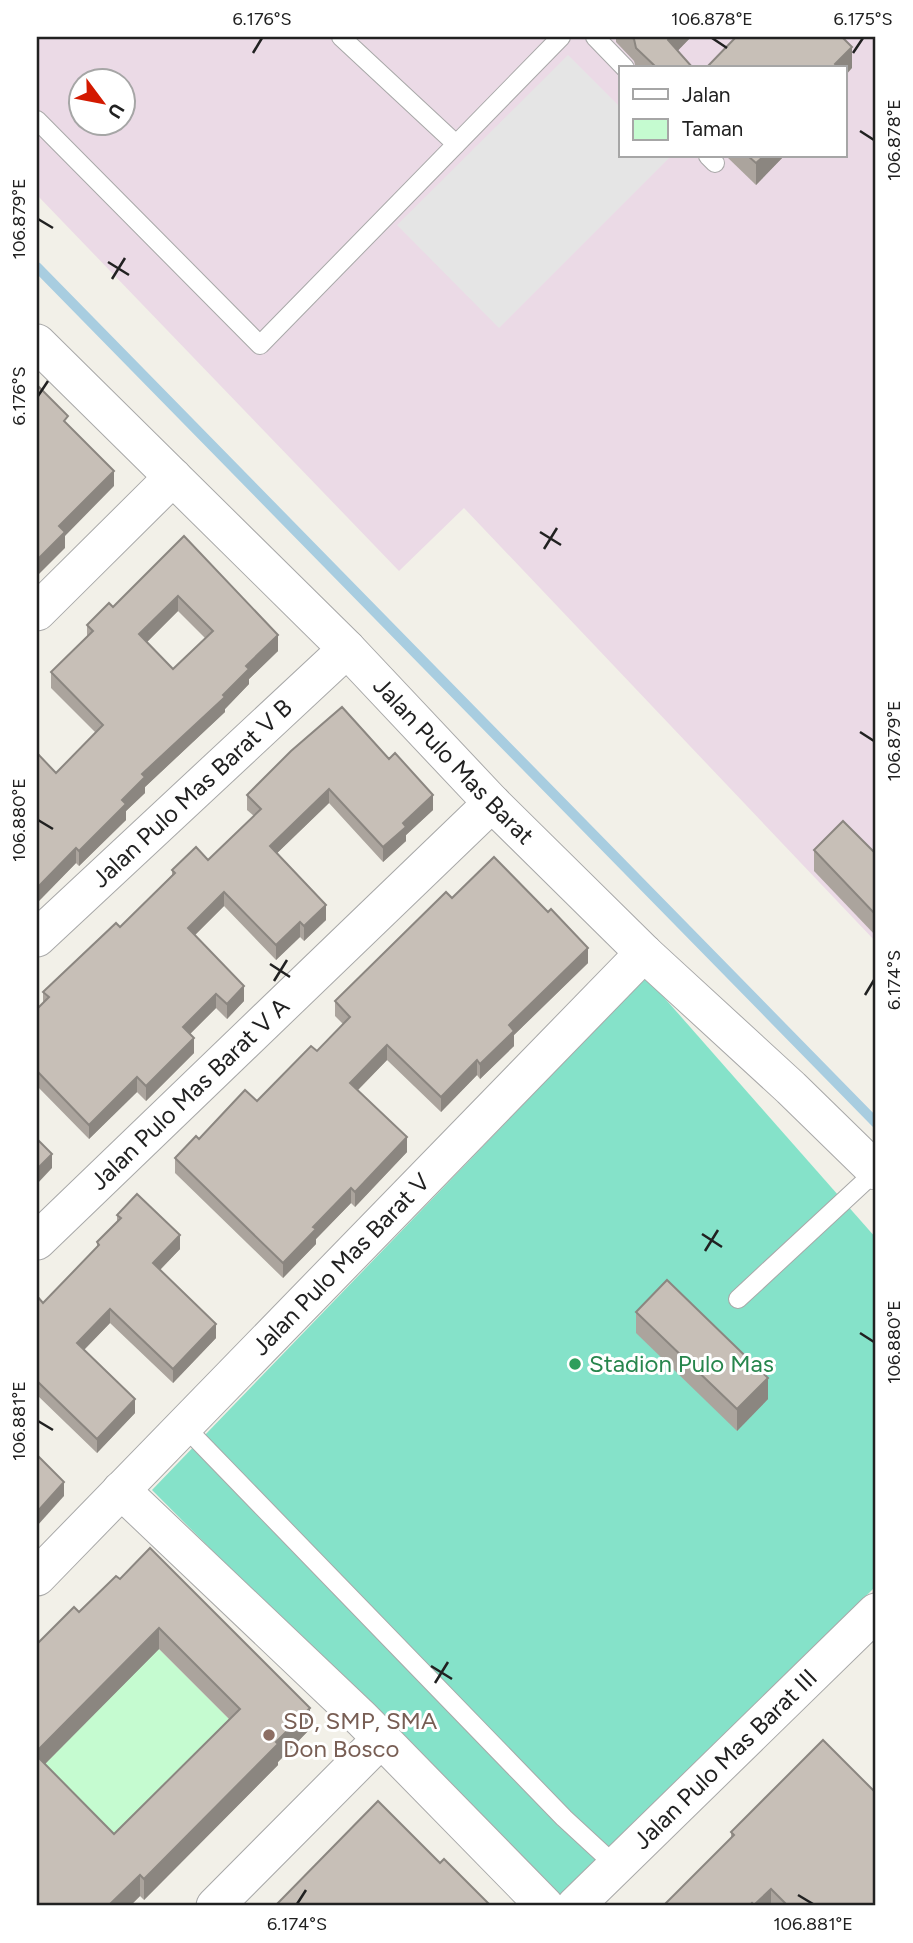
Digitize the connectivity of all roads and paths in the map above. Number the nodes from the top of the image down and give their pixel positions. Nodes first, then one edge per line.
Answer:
1 (341, 37) edge
2 (561, 37) edge
3 (595, 37) edge
4 (623, 66) edge
5 (37, 120) edge
6 (456, 144) junction
7 (37, 343) edge
8 (173, 477) junction
9 (37, 612) edge
10 (347, 649) junction
11 (492, 803) junction
12 (37, 938) edge
13 (644, 953) junction
14 (876, 1171) edge
15 (37, 1241) edge
16 (738, 1299) dead end
17 (184, 1426) junction
18 (121, 1490) junction
19 (37, 1577) edge
20 (876, 1612) edge
21 (382, 1740) junction
22 (616, 1866) junction
23 (215, 1906) edge
24 (545, 1906) edge
25 (575, 1906) edge

1 - 6 lane
2 - 6 lane
3 - 4 lane
5 - 6 lane
7 - 8 street, Jalan Pulo Mas Barat
8 - 9 street
8 - 10 street, Jalan Pulo Mas Barat
10 - 11 street, Jalan Pulo Mas Barat
10 - 12 street, Jalan Pulo Mas Barat V B
11 - 13 street, Jalan Pulo Mas Barat
11 - 15 street, Jalan Pulo Mas Barat V A
13 - 14 street, Jalan Pulo Mas Barat
13 - 17 street, Jalan Pulo Mas Barat V
14 - 16 lane
17 - 18 street, Jalan Pulo Mas Barat V
17 - 22 lane
18 - 19 street, Jalan Pulo Mas Barat V
18 - 21 street
20 - 22 street, Jalan Pulo Mas Barat III
21 - 23 street
21 - 24 street
22 - 25 street, Jalan Pulo Mas Barat III

